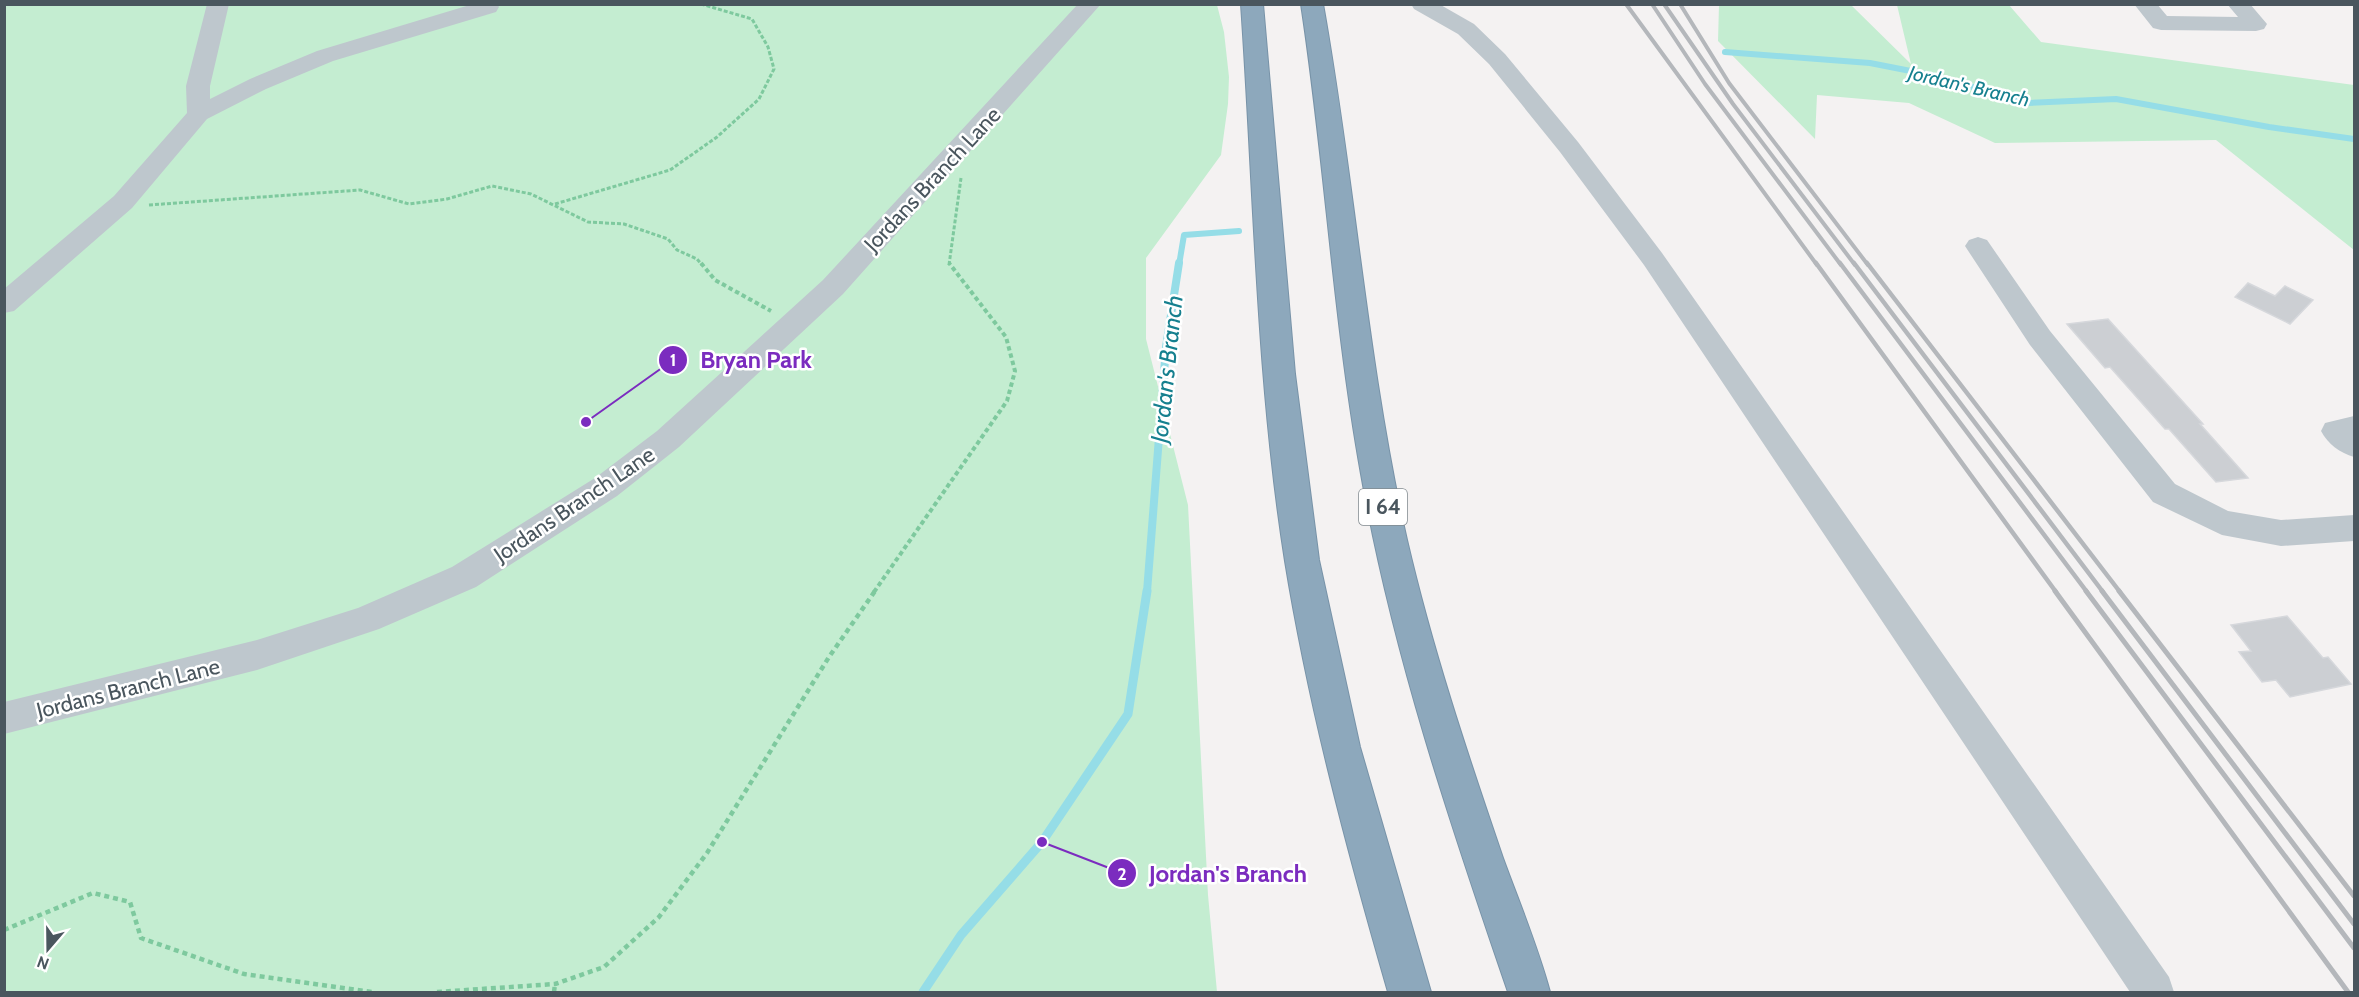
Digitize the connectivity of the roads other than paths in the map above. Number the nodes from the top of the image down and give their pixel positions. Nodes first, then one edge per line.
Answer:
1 (218, 4) edge
2 (449, 4) edge
3 (1090, 4) edge
4 (1252, 4) edge
5 (1312, 4) edge
6 (1422, 4) edge
7 (2145, 4) edge
8 (2238, 4) edge
9 (494, 6) edge
10 (199, 114) junction
11 (1978, 246) dead end
12 (4, 304) edge
13 (2355, 427) edge
14 (2355, 446) edge
15 (2355, 528) edge
16 (4, 718) edge
17 (1410, 993) edge
18 (1529, 993) edge
19 (2154, 993) edge

1 - 10 street
2 - 9 street
3 - 16 street, Jordans Branch Lane
4 - 17 highway
5 - 18 highway, I 64
6 - 19 street
7 - 8 street
9 - 10 street
10 - 12 street
11 - 15 street
13 - 14 street

